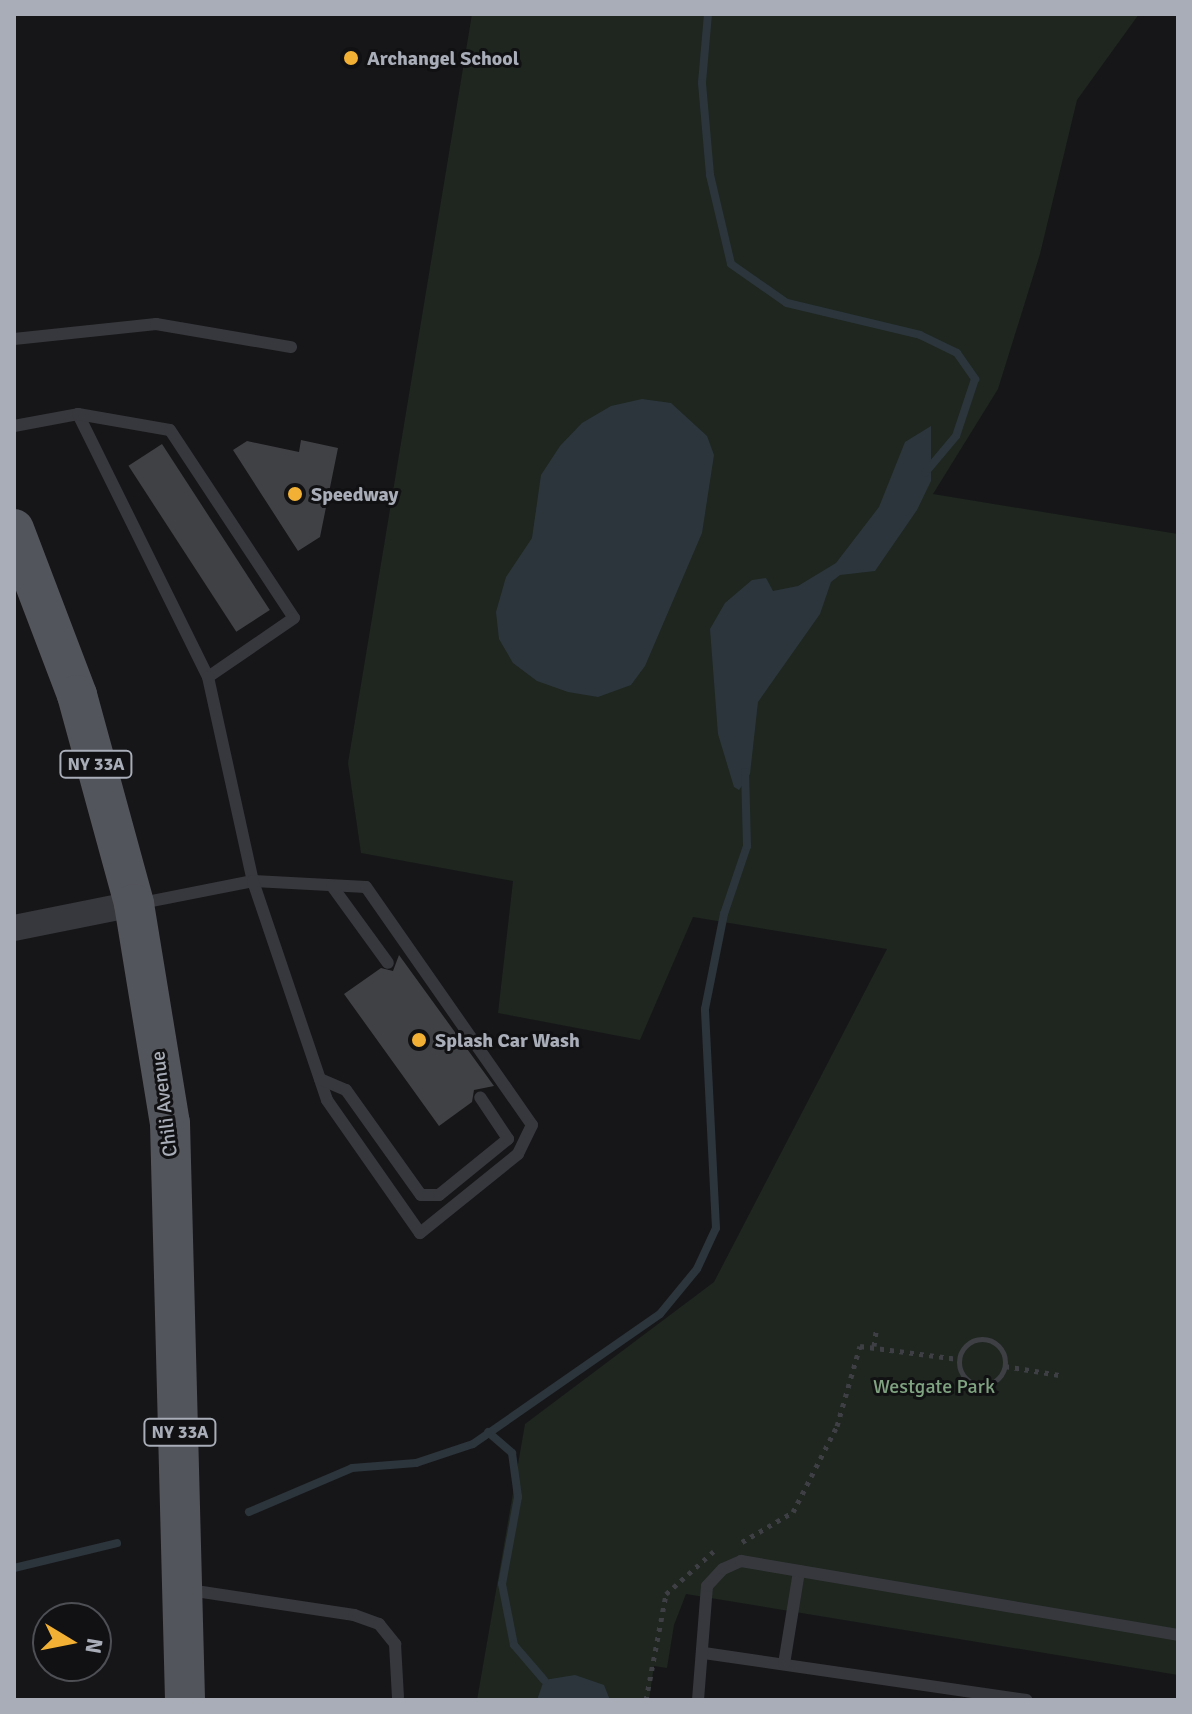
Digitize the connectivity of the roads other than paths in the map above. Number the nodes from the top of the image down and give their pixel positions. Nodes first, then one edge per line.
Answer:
1 (14, 339) edge
2 (291, 347) dead end
3 (78, 414) junction
4 (14, 426) edge
5 (14, 529) edge
6 (208, 677) junction
7 (253, 881) junction
8 (332, 886) junction
9 (134, 904) junction
10 (14, 928) edge
11 (388, 963) dead end
12 (320, 1079) junction
13 (480, 1097) dead end
14 (799, 1571) junction
15 (182, 1589) junction
16 (1178, 1635) edge
17 (704, 1653) junction
18 (784, 1664) junction
19 (398, 1697) dead end
20 (185, 1700) edge
21 (698, 1700) edge
22 (1027, 1700) edge

1 - 2 lane
3 - 4 lane
3 - 6 lane
3 - 6 lane
5 - 9 main road, Chili Avenue / NY 33A
6 - 7 lane
7 - 8 lane
7 - 9 lane
7 - 12 lane
8 - 11 lane
8 - 12 lane
9 - 10 street
9 - 15 main road, Chili Avenue / NY 33A
12 - 13 lane
14 - 16 lane
14 - 17 lane
14 - 18 lane
15 - 19 lane
15 - 20 main road, Chili Avenue / NY 33A
17 - 18 lane
17 - 21 lane
18 - 22 lane

